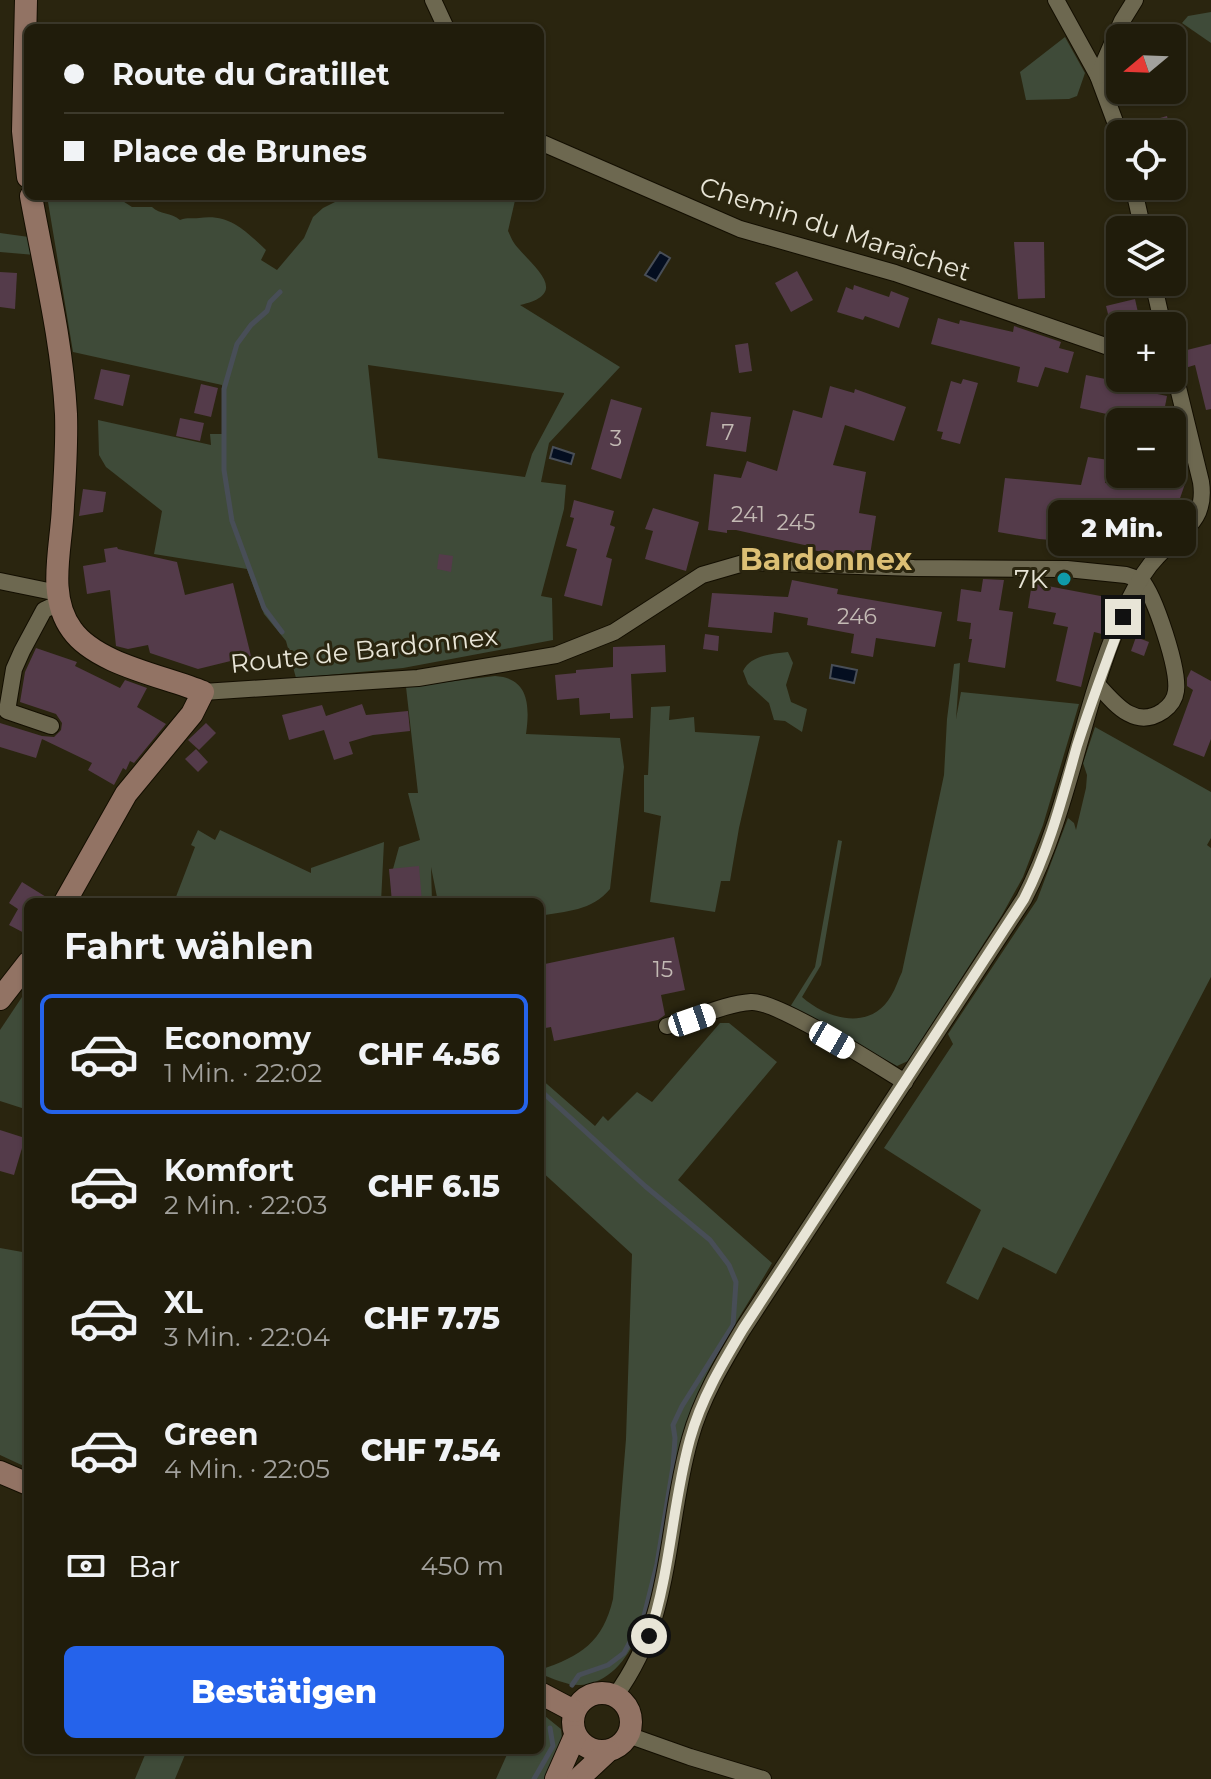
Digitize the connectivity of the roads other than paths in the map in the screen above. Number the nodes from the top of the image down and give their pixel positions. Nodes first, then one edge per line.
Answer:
1 (26, 0) edge
2 (433, 0) edge
3 (1056, 0) edge
4 (1135, 0) edge
5 (25, 24) edge
6 (444, 24) edge
7 (1098, 76) junction
8 (24, 87) edge
9 (1114, 120) edge
10 (24, 140) edge
11 (544, 144) edge
12 (32, 200) edge
13 (1106, 346) edge
14 (1179, 392) edge
15 (1207, 499) edge
16 (1141, 580) junction
17 (0, 581) edge
18 (59, 598) junction
19 (1097, 684) junction
20 (203, 692) junction
21 (51, 726) dead end
22 (67, 898) edge
23 (24, 968) edge
24 (0, 999) edge
25 (667, 1026) dead end
26 (905, 1082) junction
27 (0, 1472) edge
28 (24, 1482) edge
29 (544, 1695) edge
30 (615, 1696) junction
31 (574, 1711) junction
32 (628, 1735) junction
33 (575, 1736) junction
34 (608, 1751) junction
35 (556, 1779) edge
36 (578, 1779) edge
37 (763, 1779) edge

1 - 5 street
2 - 6 street
3 - 7 street
4 - 7 street
7 - 9 street
8 - 10 street
11 - 13 street, Chemin du Maraîchet
12 - 18 street
14 - 15 street
15 - 16 street
16 - 19 street
16 - 19 street
16 - 20 street, Route de Bardonnex
17 - 18 street
18 - 20 street
18 - 21 street
19 - 26 street
20 - 22 street, Route de Bardonnex
23 - 24 street
25 - 26 street
26 - 30 street
27 - 28 street
29 - 31 street
30 - 31 street
30 - 32 street
31 - 33 street
32 - 34 street
32 - 37 street
33 - 34 street
33 - 35 street
34 - 36 street

